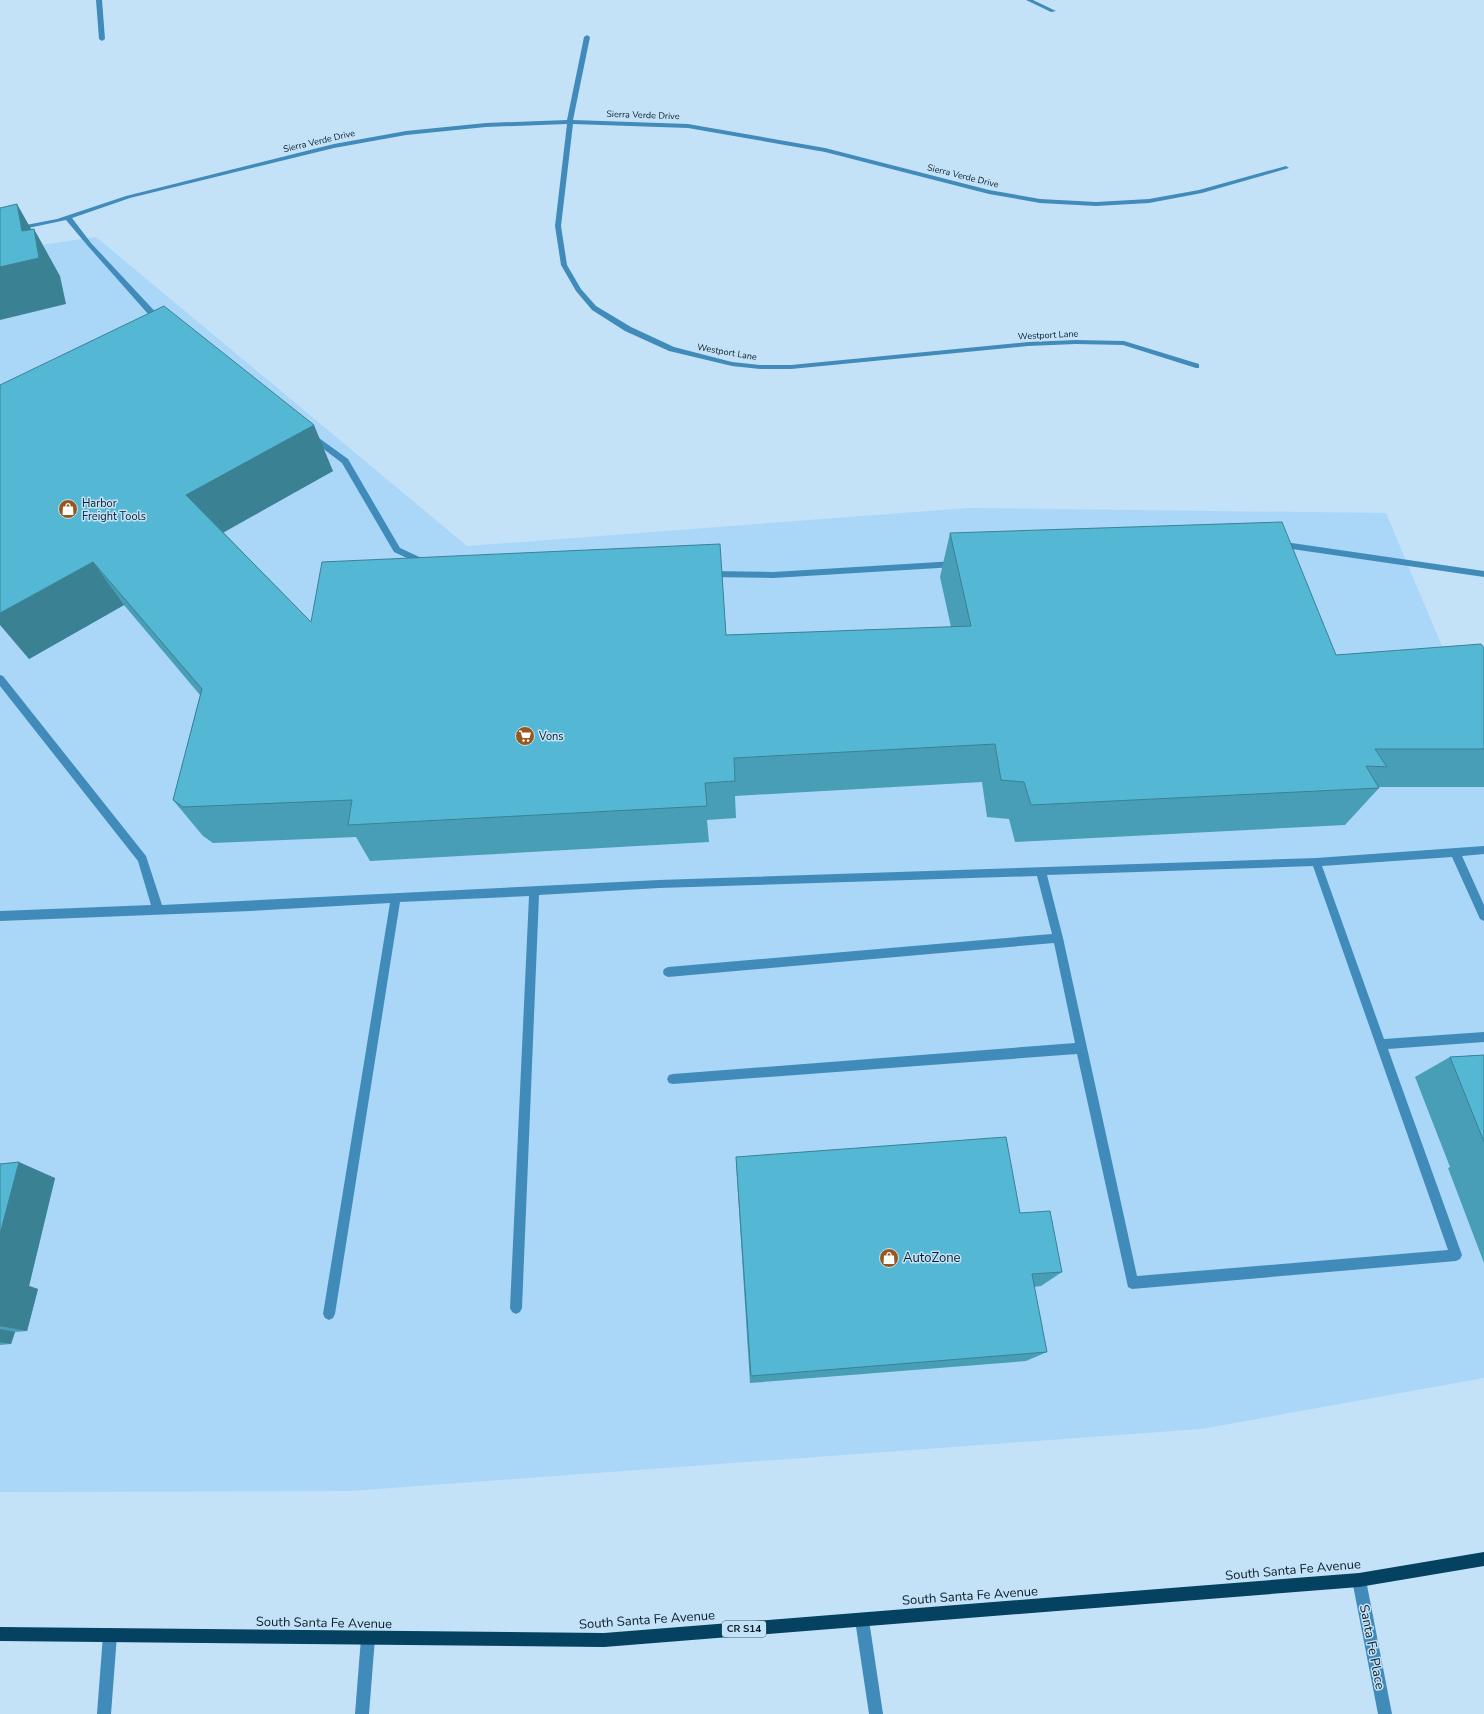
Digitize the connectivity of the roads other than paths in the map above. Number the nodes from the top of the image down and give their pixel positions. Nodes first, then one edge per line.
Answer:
1 (99, 0) edge
2 (1029, 0) edge
3 (1053, 11) dead end
4 (587, 37) dead end
5 (102, 39) dead end
6 (570, 122) junction
7 (1286, 168) dead end
8 (68, 218) junction
9 (0, 232) edge
10 (166, 327) edge
11 (1196, 366) dead end
12 (307, 432) dead end
13 (1266, 544) edge
14 (964, 563) edge
15 (430, 565) edge
16 (702, 574) edge
17 (1484, 574) edge
18 (0, 679) edge
19 (1484, 850) edge
20 (1455, 852) junction
21 (1316, 862) junction
22 (1041, 872) junction
23 (534, 891) junction
24 (396, 898) junction
25 (158, 910) junction
26 (0, 916) edge
27 (1484, 916) edge
28 (1058, 938) junction
29 (668, 972) dead end
30 (1484, 1037) edge
31 (1381, 1044) junction
32 (1081, 1048) junction
33 (672, 1080) dead end
34 (516, 1308) dead end
35 (329, 1314) dead end
36 (1484, 1559) edge
37 (1359, 1580) junction
38 (862, 1620) junction
39 (110, 1635) junction
40 (1, 1636) edge
41 (368, 1638) junction
42 (104, 1714) edge
43 (362, 1714) edge
44 (876, 1714) edge
45 (1385, 1714) edge

1 - 5 street
2 - 3 street
4 - 6 street, Westport Lane
6 - 7 street, Sierra Verde Drive
6 - 8 street, Sierra Verde Drive
6 - 11 street, Westport Lane
8 - 9 street, Sierra Verde Drive
8 - 10 street
12 - 15 street
13 - 17 street
14 - 16 street
18 - 25 street
19 - 20 street
20 - 21 street
20 - 27 street
21 - 22 street
21 - 31 street
22 - 23 street
22 - 28 street
23 - 24 street
23 - 34 street
24 - 25 street
24 - 35 street
25 - 26 street
28 - 29 street
28 - 32 street
30 - 31 street
31 - 32 street
32 - 33 street
36 - 37 main road, South Santa Fe Avenue / CR S14
37 - 38 main road, South Santa Fe Avenue / CR S14
37 - 45 street, Santa Fe Place
38 - 41 main road, South Santa Fe Avenue / CR S14
38 - 44 street
39 - 40 main road, South Santa Fe Avenue / CR S14
39 - 41 main road, South Santa Fe Avenue / CR S14
39 - 42 street
41 - 43 street

